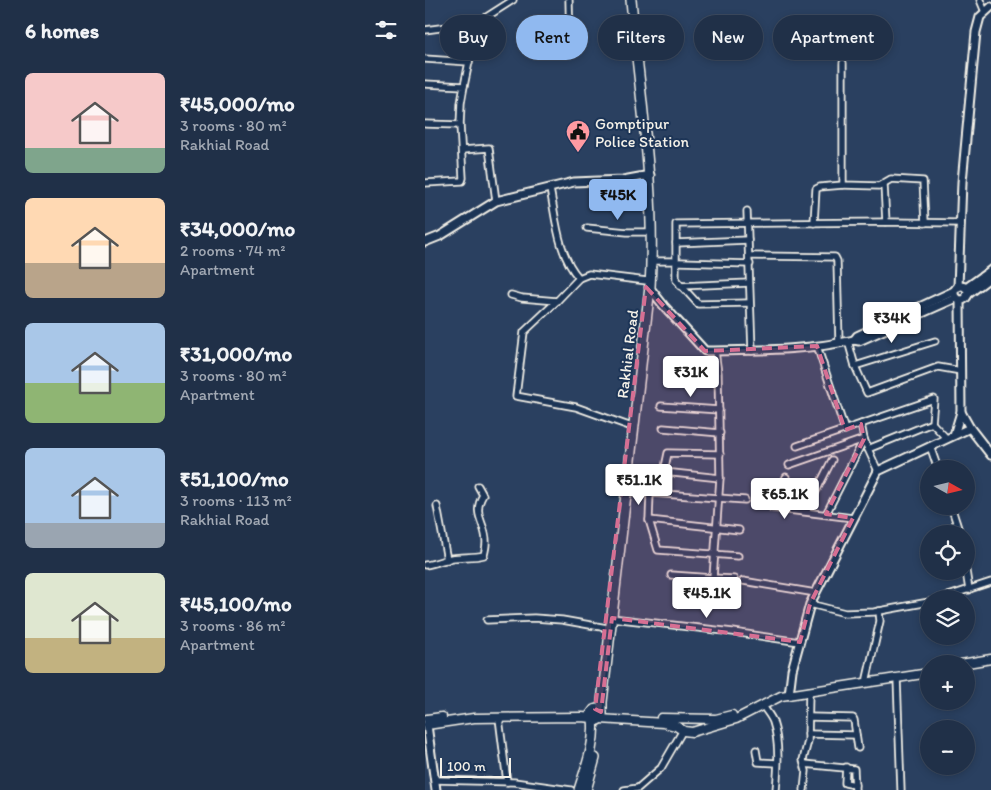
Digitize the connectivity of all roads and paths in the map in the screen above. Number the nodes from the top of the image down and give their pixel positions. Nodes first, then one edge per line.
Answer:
1 (513, 0) edge
2 (569, 0) edge
3 (627, 0) edge
4 (631, 0) edge
5 (980, 0) edge
6 (988, 9) edge
7 (490, 15) edge
8 (569, 15) edge
9 (440, 28) edge
10 (425, 30) edge
11 (425, 59) edge
12 (469, 62) joint
13 (843, 63) dead end
14 (425, 84) edge
15 (464, 86) junction
16 (425, 124) edge
17 (460, 125) junction
18 (463, 150) junction
19 (648, 176) junction
20 (425, 182) edge
21 (843, 185) junction
22 (884, 185) junction
23 (550, 189) junction
24 (496, 201) junction
25 (747, 212) dead end
26 (885, 222) junction
27 (748, 223) junction
28 (814, 223) junction
29 (925, 223) junction
30 (960, 223) junction
31 (587, 228) dead end
32 (648, 232) junction
33 (748, 240) junction
34 (425, 242) edge
35 (676, 243) junction
36 (749, 256) junction
37 (652, 261) junction
38 (672, 261) dead end
39 (680, 262) dead end
40 (749, 264) junction
41 (991, 270) edge
42 (991, 277) edge
43 (579, 278) junction
44 (749, 283) junction
45 (648, 285) junction
46 (680, 286) junction
47 (967, 292) junction
48 (957, 294) junction
49 (511, 295) dead end
50 (557, 301) junction
51 (749, 303) junction
52 (851, 341) junction
53 (935, 341) dead end
54 (839, 343) junction
55 (817, 346) junction
56 (752, 350) junction
57 (715, 351) junction
58 (855, 366) junction
59 (961, 371) junction
60 (661, 406) dead end
61 (719, 410) junction
62 (961, 412) junction
63 (932, 423) junction
64 (861, 424) junction
65 (629, 426) junction
66 (663, 428) dead end
67 (969, 428) junction
68 (845, 430) junction
69 (719, 433) junction
70 (951, 437) junction
71 (864, 439) junction
72 (797, 446) dead end
73 (930, 446) junction
74 (868, 449) junction
75 (720, 454) junction
76 (991, 455) edge
77 (832, 460) dead end
78 (935, 460) edge
79 (789, 465) dead end
80 (878, 471) junction
81 (664, 472) junction
82 (786, 477) dead end
83 (720, 478) junction
84 (478, 486) dead end
85 (626, 493) junction
86 (650, 493) junction
87 (717, 498) junction
88 (745, 500) dead end
89 (437, 506) dead end
90 (806, 511) junction
91 (827, 514) junction
92 (853, 518) junction
93 (649, 520) junction
94 (715, 527) junction
95 (739, 530) dead end
96 (714, 554) junction
97 (738, 556) dead end
98 (447, 560) junction
99 (425, 565) edge
100 (671, 575) dead end
101 (713, 578) junction
102 (734, 579) dead end
103 (967, 580) edge
104 (743, 581) dead end
105 (991, 582) edge
106 (969, 590) joint
107 (816, 593) junction
108 (811, 604) junction
109 (920, 604) edge
110 (879, 611) junction
111 (612, 618) junction
112 (487, 620) dead end
113 (607, 628) junction
114 (800, 642) junction
115 (991, 659) edge
116 (975, 662) edge
117 (991, 663) edge
118 (975, 666) edge
119 (920, 669) edge
120 (920, 674) edge
121 (867, 678) junction
122 (897, 678) junction
123 (809, 691) junction
124 (790, 693) junction
125 (763, 706) junction
126 (596, 715) junction
127 (735, 717) junction
128 (809, 717) junction
129 (499, 718) junction
130 (690, 719) junction
131 (426, 720) edge
132 (717, 721) junction
133 (683, 730) junction
134 (692, 732) junction
135 (808, 734) junction
136 (856, 735) junction
137 (425, 740) edge
138 (676, 744) junction
139 (858, 748) dead end
140 (756, 750) dead end
141 (777, 763) junction
142 (805, 764) junction
143 (845, 768) junction
144 (435, 777) junction
145 (507, 782) junction
146 (855, 788) edge
147 (640, 789) edge
148 (436, 790) edge
149 (571, 790) edge
150 (579, 790) edge
151 (586, 790) edge
152 (625, 790) edge
153 (776, 790) edge
154 (804, 790) edge
155 (901, 790) edge

1 - 7 street
2 - 8 street
3 - 19 main road, Rakhial Road
4 - 19 main road, Rakhial Road
5 - 6 street
6 - 30 street
9 - 10 street
11 - 12 street
12 - 15 street
13 - 21 street
14 - 15 street
15 - 17 street
16 - 17 street
17 - 18 street
18 - 20 street
18 - 24 street
19 - 23 street
19 - 32 main road, Rakhial Road
19 - 37 main road, Rakhial Road
21 - 22 street
21 - 28 street
22 - 26 street
22 - 29 street
23 - 24 street
23 - 43 street
24 - 34 street
25 - 27 street
26 - 28 street
26 - 29 street
27 - 28 street
27 - 33 street
27 - 35 street
29 - 30 street
30 - 48 street
31 - 32 street
32 - 45 main road, Rakhial Road
33 - 35 street
33 - 36 street
35 - 46 street
36 - 40 street
36 - 54 street
37 - 38 street
37 - 45 main road, Rakhial Road
39 - 40 street
40 - 44 street
41 - 47 street
42 - 47 street
43 - 45 street
43 - 50 street
44 - 46 street
44 - 51 street
45 - 57 street
45 - 65 main road, Rakhial Road
45 - 85 main road, Rakhial Road
46 - 51 street
47 - 48 street
47 - 48 street
48 - 52 street
48 - 59 street
49 - 50 street
50 - 65 street
51 - 56 street
52 - 54 street
52 - 58 street
53 - 58 street
54 - 55 street
55 - 56 street
55 - 68 street
56 - 57 street
57 - 61 street
58 - 59 street
59 - 62 street
60 - 61 street
61 - 69 street
62 - 67 street
62 - 70 street
63 - 64 street
63 - 70 street
63 - 74 street
64 - 68 street
64 - 71 street
65 - 113 main road, Rakhial Road
66 - 69 street
67 - 70 street
67 - 76 street
68 - 72 street
69 - 75 street
70 - 73 street
71 - 74 street
71 - 79 street
71 - 91 street
73 - 78 street
73 - 80 street
74 - 80 street
75 - 81 street
75 - 83 street
77 - 90 street
80 - 92 street
81 - 83 street
81 - 86 street
82 - 90 street
83 - 87 street
84 - 98 street
85 - 86 street
85 - 111 main road, Rakhial Road
86 - 87 street
86 - 93 street
87 - 88 street
87 - 94 street
89 - 98 street
90 - 91 street
91 - 92 street
92 - 107 street
93 - 94 street
93 - 96 street
94 - 95 street
94 - 96 street
96 - 97 street
96 - 101 street
98 - 99 street
100 - 101 street
101 - 102 street
103 - 106 street
104 - 107 street
105 - 106 street
107 - 108 street
108 - 110 street
108 - 114 street
109 - 110 street
110 - 121 street
111 - 114 street
111 - 126 main road, Rakhial Road
112 - 113 street
113 - 126 main road, Rakhial Road
114 - 124 street
115 - 116 main road
117 - 118 main road
119 - 121 main road
120 - 122 main road
121 - 124 main road
122 - 123 main road
122 - 155 street
123 - 124 main road
123 - 128 street
124 - 125 main road
124 - 127 main road
125 - 127 main road
125 - 141 street
126 - 129 main road
126 - 130 main road
126 - 131 main road
126 - 133 main road
126 - 150 main road, Rakhial Road
126 - 151 main road, Rakhial Road
127 - 132 main road
128 - 135 street
128 - 136 street
129 - 131 main road
129 - 145 street
130 - 132 main road
130 - 133 main road
131 - 144 street
132 - 134 main road
133 - 134 main road
133 - 138 street
134 - 138 street
135 - 136 street
135 - 142 street
136 - 139 street
137 - 144 street
138 - 147 street
140 - 141 street
141 - 153 street
142 - 143 street
142 - 154 street
143 - 146 street
143 - 146 street
144 - 145 street
144 - 148 street
145 - 149 street
147 - 152 street

